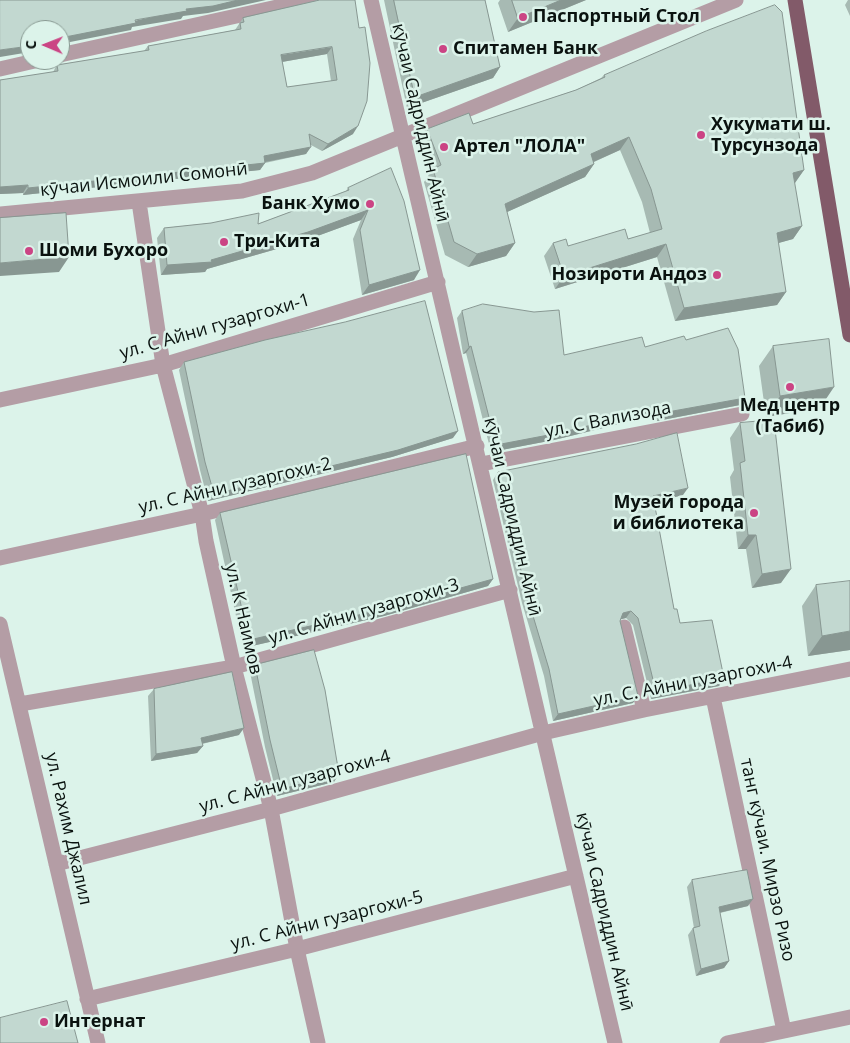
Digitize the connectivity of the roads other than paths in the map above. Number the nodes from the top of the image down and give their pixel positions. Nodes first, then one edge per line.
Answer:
1 (310, 0) edge
2 (371, 0) edge
3 (736, 0) edge
4 (795, 0) edge
5 (70, 53) edge
6 (20, 64) edge
7 (0, 69) edge
8 (404, 135) junction
9 (139, 202) junction
10 (0, 214) edge
11 (438, 282) junction
12 (850, 335) edge
13 (163, 365) junction
14 (0, 400) edge
15 (742, 414) dead end
16 (477, 446) junction
17 (481, 464) junction
18 (202, 514) junction
19 (0, 558) edge
20 (510, 590) junction
21 (0, 624) edge
22 (624, 627) edge
23 (234, 667) junction
24 (850, 669) edge
25 (713, 697) junction
26 (20, 704) junction
27 (644, 710) junction
28 (543, 733) junction
29 (271, 809) junction
30 (56, 864) junction
31 (576, 876) junction
32 (297, 949) junction
33 (86, 999) junction
34 (850, 1017) edge
35 (784, 1031) junction
36 (98, 1043) edge
37 (318, 1043) edge
38 (615, 1043) edge
39 (727, 1043) edge

1 - 5 street
2 - 8 street, кӯчаи Садриддин Айнӣ
3 - 8 street, кӯчаи Исмоили Сомонӣ
4 - 12 main road
6 - 7 street
8 - 9 street, кӯчаи Исмоили Сомонӣ
8 - 11 street, кӯчаи Садриддин Айнӣ
9 - 10 street, кӯчаи Исмоили Сомонӣ
9 - 13 street, ул. К Наимов
11 - 13 street, ул. С Айни гузаргохи-1
11 - 16 street, кӯчаи Садриддин Айнӣ
13 - 14 street, ул. С Айни гузаргохи-1
13 - 18 street, ул. К Наимов
15 - 17 street, ул. С Вализода
16 - 17 street, кӯчаи Садриддин Айнӣ
16 - 18 street, ул. С Айни гузаргохи-2
17 - 20 street, кӯчаи Садриддин Айнӣ
18 - 19 street, ул. С Айни гузаргохи-2
18 - 23 street, ул. К Наимов
20 - 23 street, ул. С Айни гузаргохи-3
20 - 28 street, кӯчаи Садриддин Айнӣ
21 - 26 street, ул. Рахим Джалил
22 - 27 street
23 - 26 street, ул. С Айни гузаргохи-3
23 - 29 street, ул. К Наимов
24 - 25 street, ул. С. Айни гузаргохи-4
25 - 27 street, ул. С. Айни гузаргохи-4
25 - 35 street, танг кӯчаи. Мирзо Ризо
26 - 30 street, ул. Рахим Джалил
27 - 28 street, ул. С. Айни гузаргохи-4
28 - 29 street, ул. С Айни гузаргохи-4
28 - 31 street, кӯчаи Садриддин Айнӣ
29 - 30 street, ул. С Айни гузаргохи-4
29 - 32 street, ул. К Наимов
30 - 33 street, ул. Рахим Джалил
31 - 32 street, ул. С Айни гузаргохи-5
31 - 38 street, кӯчаи Садриддин Айнӣ
32 - 33 street, ул. С Айни гузаргохи-5
32 - 37 street, ул. К Наимов
33 - 36 street, ул. Рахим Джалил
34 - 35 street
35 - 39 street

